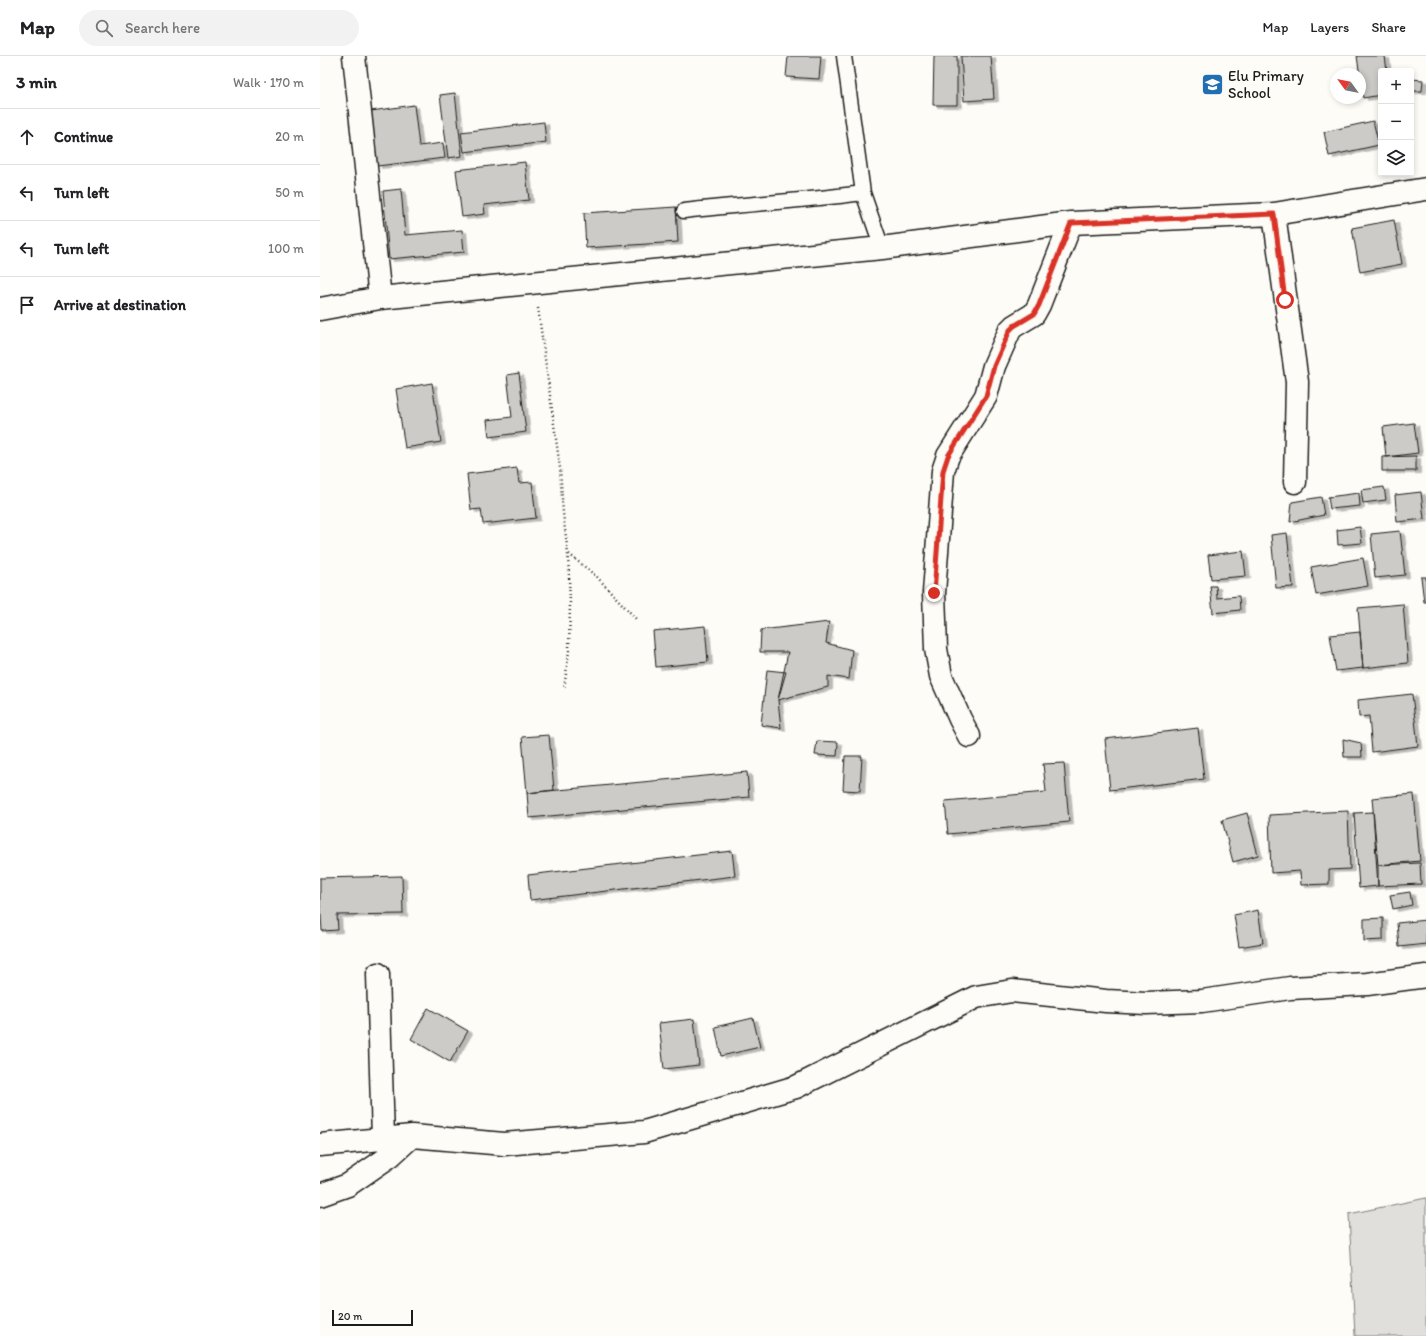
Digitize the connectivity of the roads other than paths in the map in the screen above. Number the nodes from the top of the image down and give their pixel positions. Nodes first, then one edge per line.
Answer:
1 (354, 56) edge
2 (844, 56) edge
3 (1426, 189) edge
4 (863, 193) junction
5 (684, 211) dead end
6 (1274, 214) junction
7 (1071, 223) junction
8 (882, 248) junction
9 (380, 298) junction
10 (320, 309) edge
11 (1295, 482) dead end
12 (969, 736) dead end
13 (378, 974) dead end
14 (1426, 976) edge
15 (412, 1136) junction
16 (384, 1138) junction
17 (320, 1145) edge
18 (320, 1195) edge

1 - 9 street
2 - 4 lane
3 - 6 street
4 - 5 lane
4 - 8 lane
6 - 7 street
6 - 11 street
7 - 8 street
7 - 12 street
8 - 9 street
9 - 10 street
13 - 16 street
14 - 15 street
15 - 16 street
15 - 18 street
16 - 17 street

